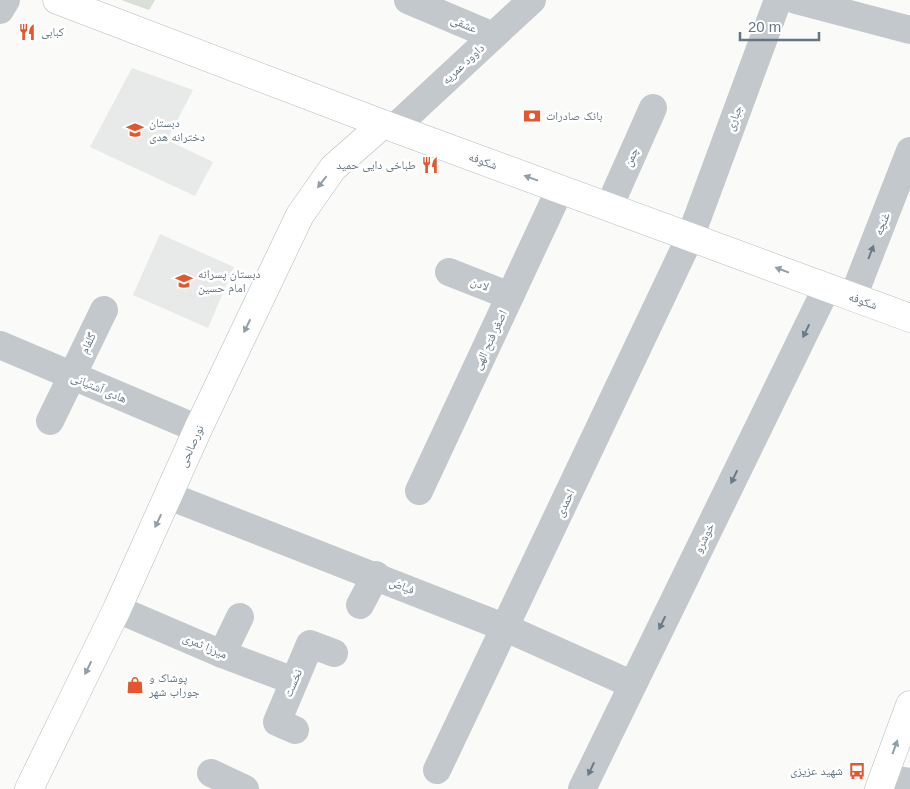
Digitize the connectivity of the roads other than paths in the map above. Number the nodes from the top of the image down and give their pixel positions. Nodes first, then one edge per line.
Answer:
1 (6, 0) edge
2 (57, 0) edge
3 (408, 0) edge
4 (532, 0) edge
5 (795, 0) edge
6 (0, 10) edge
7 (910, 30) edge
8 (493, 36) junction
9 (653, 108) dead end
10 (388, 126) junction
11 (910, 151) edge
12 (560, 189) junction
13 (609, 207) junction
14 (690, 236) junction
15 (449, 272) dead end
16 (827, 288) junction
17 (510, 296) junction
18 (853, 297) junction
19 (104, 310) dead end
20 (910, 318) edge
21 (0, 345) edge
22 (72, 377) junction
23 (50, 421) dead end
24 (198, 429) junction
25 (420, 491) dead end
26 (170, 496) junction
27 (376, 575) junction
28 (360, 605) dead end
29 (117, 608) junction
30 (240, 617) dead end
31 (506, 628) junction
32 (322, 649) dead end
33 (222, 654) junction
34 (294, 681) junction
35 (631, 684) junction
36 (910, 705) edge
37 (286, 726) dead end
38 (437, 770) dead end
39 (212, 773) dead end
40 (910, 782) edge
41 (881, 783) edge
42 (29, 789) edge
43 (245, 789) edge
44 (582, 789) edge

1 - 6 street
2 - 10 main road, شکوفه
3 - 8 street, عشقی
4 - 8 street, داوود عمریه
5 - 7 street
5 - 14 street, جباری
8 - 10 street, داوود عمریه
9 - 13 street, چمن
12 -> 10 main road, شکوفه
10 -> 24 main road, نورصالحی
18 -> 11 street, غنچه
12 - 13 main road, شکوفه
12 - 17 street, اصغر فتح الهی
13 - 14 main road, شکوفه
16 -> 14 main road, شکوفه
14 - 31 street, احمدی
15 - 17 street, لادن
16 - 18 main road, شکوفه
16 -> 35 street, خوشرو
17 - 25 street, اصغر فتح الهی
18 - 20 main road, شکوفه
19 - 22 street, گلفام
21 - 22 street, هادی آشتیانی
22 - 23 street, گلفام
22 - 24 street, هادی آشتیانی
24 - 26 main road, نورصالحی
26 - 27 street, فیاض
26 -> 29 main road, نورصالحی
27 - 28 street
27 - 31 street, فیاض
29 - 33 street, میرزا ثمری
29 -> 42 main road, نورصالحی
30 - 33 street
31 - 35 street, فیاض
31 - 38 street, احمدی
32 - 34 street, نخست
33 - 34 street, میرزا ثمری
34 - 37 street, نخست
35 -> 44 street, خوشرو
41 -> 36 main road
39 - 43 street
40 - 41 street

